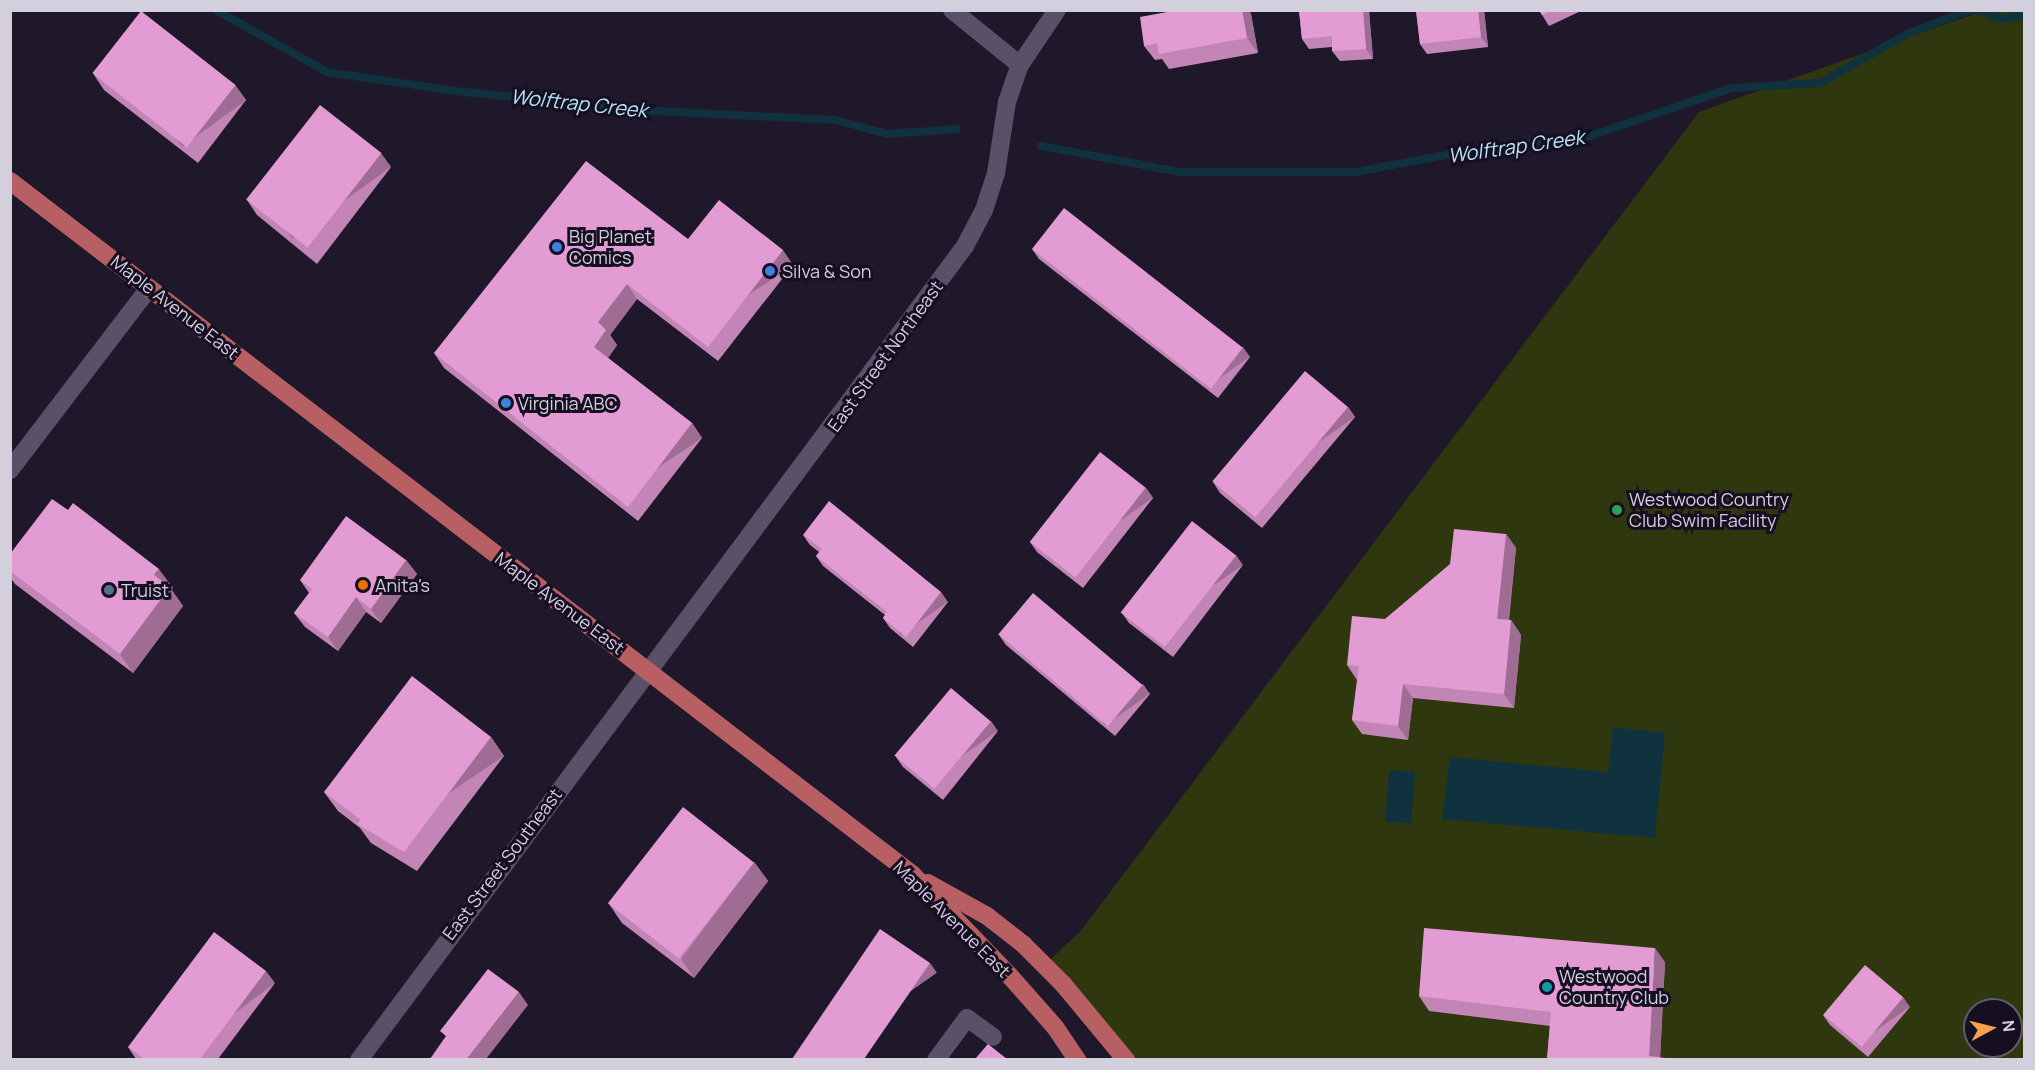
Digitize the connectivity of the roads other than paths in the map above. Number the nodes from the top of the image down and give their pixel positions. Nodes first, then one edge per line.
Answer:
1 (952, 10) edge
2 (1057, 10) edge
3 (1020, 65) junction
4 (10, 181) edge
5 (149, 288) junction
6 (10, 470) edge
7 (649, 671) junction
8 (913, 875) junction
9 (993, 1037) dead end
10 (359, 1059) edge
11 (936, 1059) edge
12 (1077, 1059) edge
13 (1126, 1059) edge

1 - 3 street
2 - 3 street, East Street Northeast
3 - 7 street, East Street Northeast
4 - 5 main road, Maple Avenue East
5 - 6 street
5 - 7 main road, Maple Avenue East
7 - 8 main road, Maple Avenue East
7 - 10 street, East Street Southeast
8 - 12 main road, Maple Avenue East
8 - 13 main road
9 - 11 street

